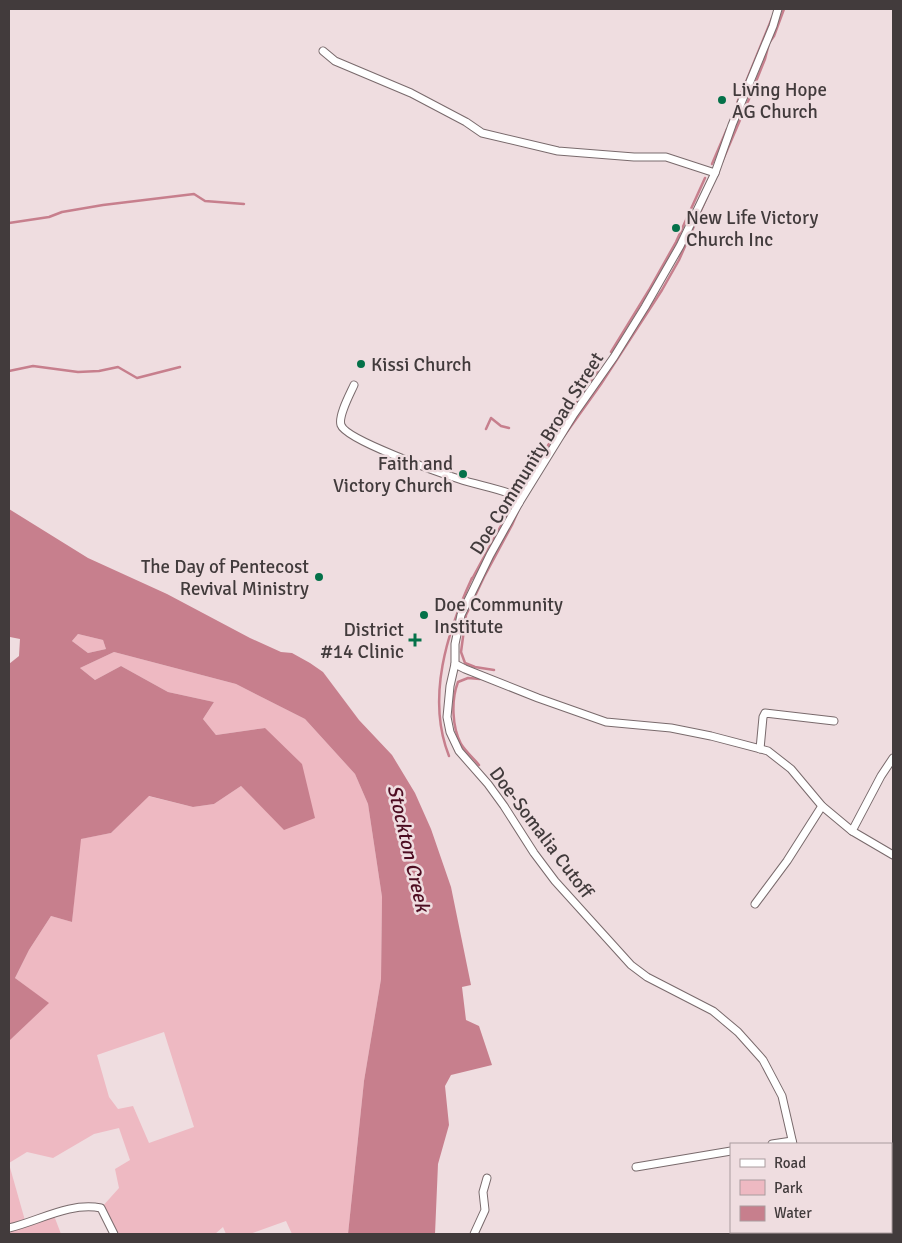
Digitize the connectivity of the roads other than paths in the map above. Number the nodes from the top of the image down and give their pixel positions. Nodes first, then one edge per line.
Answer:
1 (778, 9) edge
2 (323, 51) dead end
3 (715, 173) junction
4 (354, 385) dead end
5 (519, 503) junction
6 (455, 664) junction
7 (834, 721) dead end
8 (760, 749) junction
9 (893, 758) edge
10 (822, 806) junction
11 (852, 831) junction
12 (893, 855) edge
13 (755, 904) dead end
14 (792, 1143) edge
15 (730, 1151) edge
16 (636, 1167) dead end
17 (487, 1178) dead end
18 (9, 1228) edge
19 (114, 1234) edge
20 (474, 1234) edge

1 - 3 street, Doe Community Broad Street
2 - 3 street
3 - 5 street, Doe Community Broad Street
4 - 5 street
5 - 6 street, Doe Community Broad Street
6 - 8 street
6 - 14 street, Doe-Somalia Cutoff
7 - 8 street
8 - 10 street
9 - 11 street
10 - 11 street
10 - 13 street
11 - 12 street
15 - 16 street
17 - 20 street
18 - 19 street

